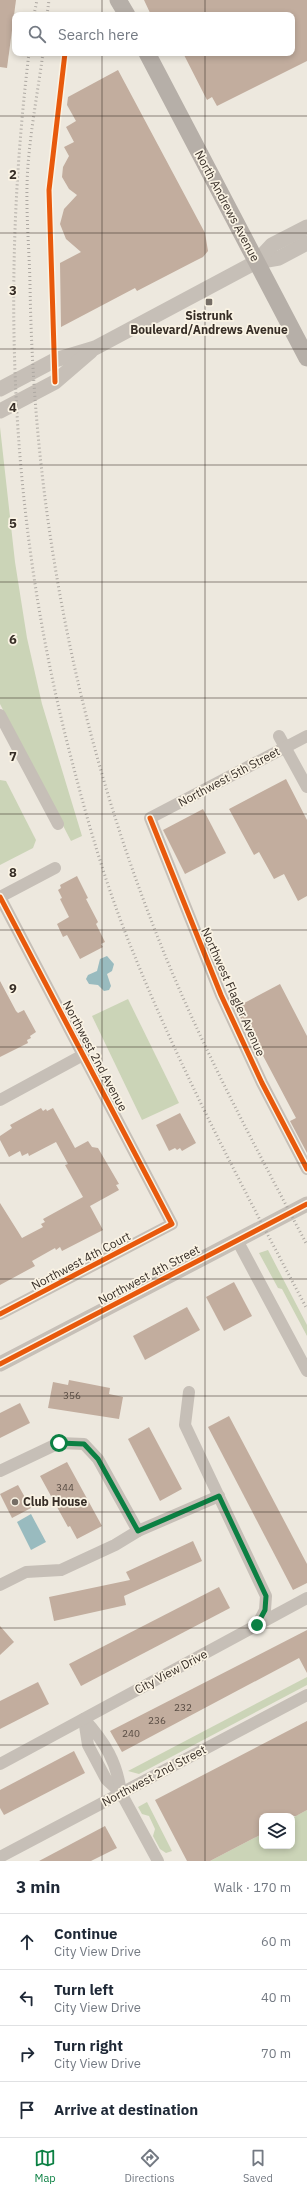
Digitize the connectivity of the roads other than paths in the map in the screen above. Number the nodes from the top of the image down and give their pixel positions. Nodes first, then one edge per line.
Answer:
1 (118, 0) edge
2 (125, 12) edge
3 (149, 56) edge
4 (307, 227) edge
5 (307, 243) edge
6 (256, 262) junction
7 (95, 348) junction
8 (307, 358) edge
9 (0, 389) edge
10 (0, 411) edge
11 (0, 715) edge
12 (279, 736) dead end
13 (307, 736) edge
14 (286, 747) junction
15 (307, 787) edge
16 (150, 818) joint
17 (58, 824) dead end
18 (55, 868) dead end
19 (0, 897) edge
20 (83, 1055) junction
21 (0, 1100) edge
22 (307, 1169) edge
23 (307, 1204) edge
24 (172, 1224) joint
25 (237, 1240) junction
26 (0, 1314) edge
27 (0, 1364) edge
28 (307, 1371) edge
29 (189, 1392) dead end
30 (0, 1472) edge
31 (219, 1496) junction
32 (138, 1531) junction
33 (0, 1585) edge
34 (307, 1598) edge
35 (257, 1625) junction
36 (307, 1695) edge
37 (84, 1719) junction
38 (0, 1764) edge
39 (121, 1793) junction
40 (0, 1857) edge
41 (158, 1861) edge

1 - 2 main road
3 - 6 main road, North Andrews Avenue
4 - 6 street
5 - 6 street
6 - 7 street
6 - 8 main road, North Andrews Avenue
7 - 9 street
7 - 10 street
11 - 17 street
12 - 14 street
13 - 14 street, Northwest 5th Street
14 - 15 street
14 - 16 street, Northwest 5th Street
16 - 22 street, Northwest Flagler Avenue
18 - 19 street
19 - 20 street, Northwest 2nd Avenue
20 - 21 street
20 - 24 street, Northwest 2nd Avenue
23 - 25 street, Northwest 4th Street
24 - 26 street, Northwest 4th Court
25 - 27 street, Northwest 4th Street
25 - 28 street
29 - 31 street
30 - 32 street
31 - 32 street
31 - 35 street
32 - 33 street
34 - 35 street, City View Drive
35 - 37 street, City View Drive
36 - 39 street, Northwest 2nd Street
37 - 38 street, City View Drive
37 - 39 street
39 - 40 street, Northwest 2nd Street
39 - 41 street

